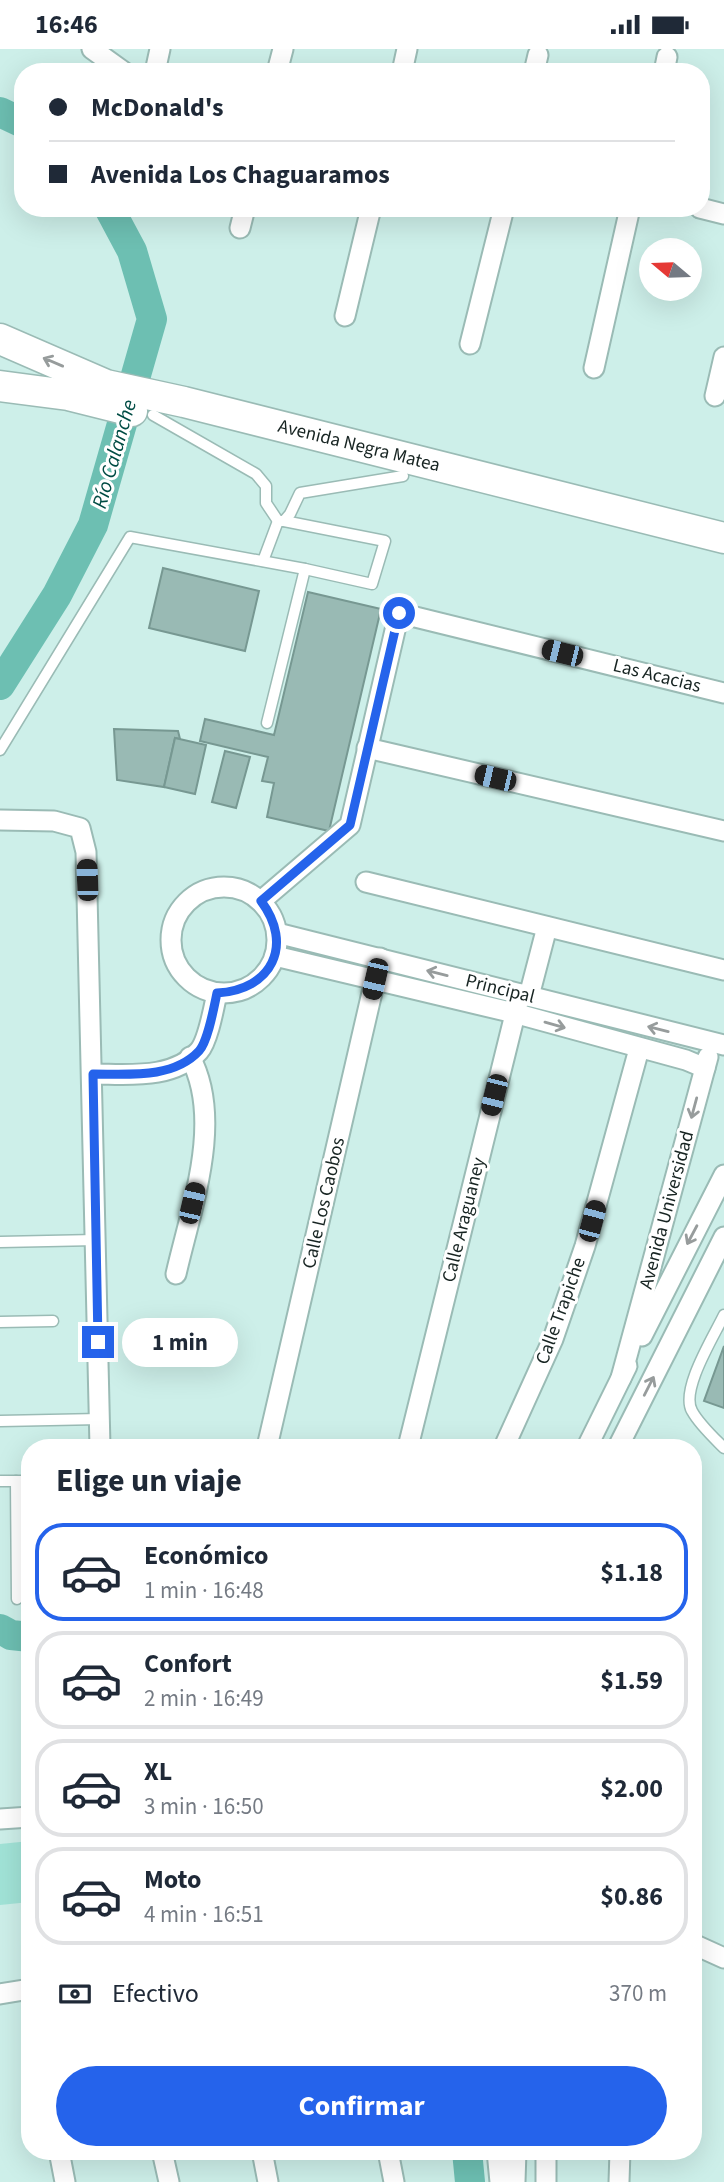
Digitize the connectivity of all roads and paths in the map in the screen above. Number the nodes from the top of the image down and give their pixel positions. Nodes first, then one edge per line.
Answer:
1 (92, 49) edge
2 (111, 63) edge
3 (243, 217) edge
4 (369, 217) edge
5 (502, 217) edge
6 (628, 217) edge
7 (240, 228) dead end
8 (345, 316) dead end
9 (0, 339) edge
10 (470, 344) dead end
11 (724, 357) edge
12 (594, 368) dead end
13 (0, 386) edge
14 (102, 394) junction
15 (715, 396) dead end
16 (149, 408) junction
17 (403, 476) junction
18 (281, 521) junction
19 (724, 538) edge
20 (724, 553) edge
21 (263, 561) junction
22 (305, 569) junction
23 (724, 693) edge
24 (268, 723) dead end
25 (367, 748) junction
26 (0, 750) edge
27 (0, 820) edge
28 (724, 831) edge
29 (366, 883) dead end
30 (261, 901) junction
31 (547, 927) junction
32 (277, 933) junction
33 (275, 956) junction
34 (380, 958) junction
35 (724, 970) edge
36 (375, 979) junction
37 (217, 993) junction
38 (524, 995) junction
39 (514, 1013) junction
40 (718, 1044) edge
41 (639, 1049) junction
42 (190, 1057) junction
43 (705, 1068) junction
44 (93, 1074) junction
45 (724, 1175) edge
46 (724, 1237) edge
47 (96, 1240) junction
48 (0, 1242) edge
49 (176, 1275) dead end
50 (724, 1315) edge
51 (53, 1321) dead end
52 (0, 1322) edge
53 (621, 1378) junction
54 (100, 1419) junction
55 (0, 1420) edge
56 (100, 1439) edge
57 (269, 1439) edge
58 (410, 1439) edge
59 (508, 1439) edge
60 (591, 1439) edge
61 (622, 1439) edge
62 (724, 1448) edge
63 (0, 1481) edge
64 (16, 1481) junction
65 (21, 1481) edge
66 (17, 1599) dead end
67 (21, 1818) edge
68 (0, 1819) edge
69 (702, 1948) edge
70 (724, 1958) edge
71 (0, 1994) edge
72 (21, 1995) edge
73 (61, 2160) edge
74 (164, 2160) edge
75 (264, 2160) edge
76 (390, 2160) edge
77 (498, 2160) edge
78 (516, 2160) edge
79 (546, 2160) edge
80 (620, 2160) edge
81 (65, 2182) edge
82 (169, 2182) edge
83 (268, 2182) edge
84 (394, 2182) edge
85 (500, 2182) edge
86 (515, 2182) edge
87 (546, 2182) edge
88 (619, 2182) edge

1 - 2 street
3 - 7 street
4 - 8 street
5 - 10 street
6 - 12 street
14 -> 9 main road, Avenida Negra Matea
11 - 15 street
13 - 14 main road, Avenida Negra Matea
14 - 16 main road, Avenida Negra Matea
16 - 17 main road, Avenida Negra Matea
16 - 18 lane
16 - 19 main road, Avenida Negra Matea
17 - 18 lane
17 - 20 main road, Avenida Negra Matea
18 - 21 lane
18 - 22 lane
21 - 22 lane
21 - 26 lane
22 - 24 lane
23 - 25 street, Las Acacias
25 - 28 street
25 - 30 street, Las Acacias
27 - 44 street
29 - 31 street
30 - 32 street
30 - 37 street
31 - 35 street
31 - 38 street, Calle Araguaney
32 - 33 street
32 - 34 street, Principal
33 - 36 street, Principal
33 - 37 street
34 - 36 street, Calle Los Caobos
38 -> 34 street, Principal
36 - 39 street, Principal
36 - 57 street, Calle Los Caobos
37 - 42 street
38 - 39 street, Calle Araguaney
40 -> 38 street, Principal
39 -> 41 street, Principal
39 - 58 street, Calle Araguaney
40 - 43 street, Avenida Universidad
41 - 43 street, Principal
41 - 59 street, Calle Trapiche
42 - 44 street
42 - 49 street
43 -> 53 street, Avenida Universidad
44 - 47 street
45 -> 53 street, Avenida Universidad
61 -> 46 street
47 - 48 lane
47 - 54 street
50 - 62 lane
51 - 52 lane
53 - 60 street, Avenida Universidad
54 - 55 lane
54 - 56 street
63 - 64 lane
64 - 65 lane
64 - 66 lane
67 - 68 street
69 - 70 street
71 - 72 street
73 - 81 street
74 - 82 street
75 - 83 street
76 - 84 street
77 - 85 street
78 - 86 street
79 - 87 street
80 - 88 street

